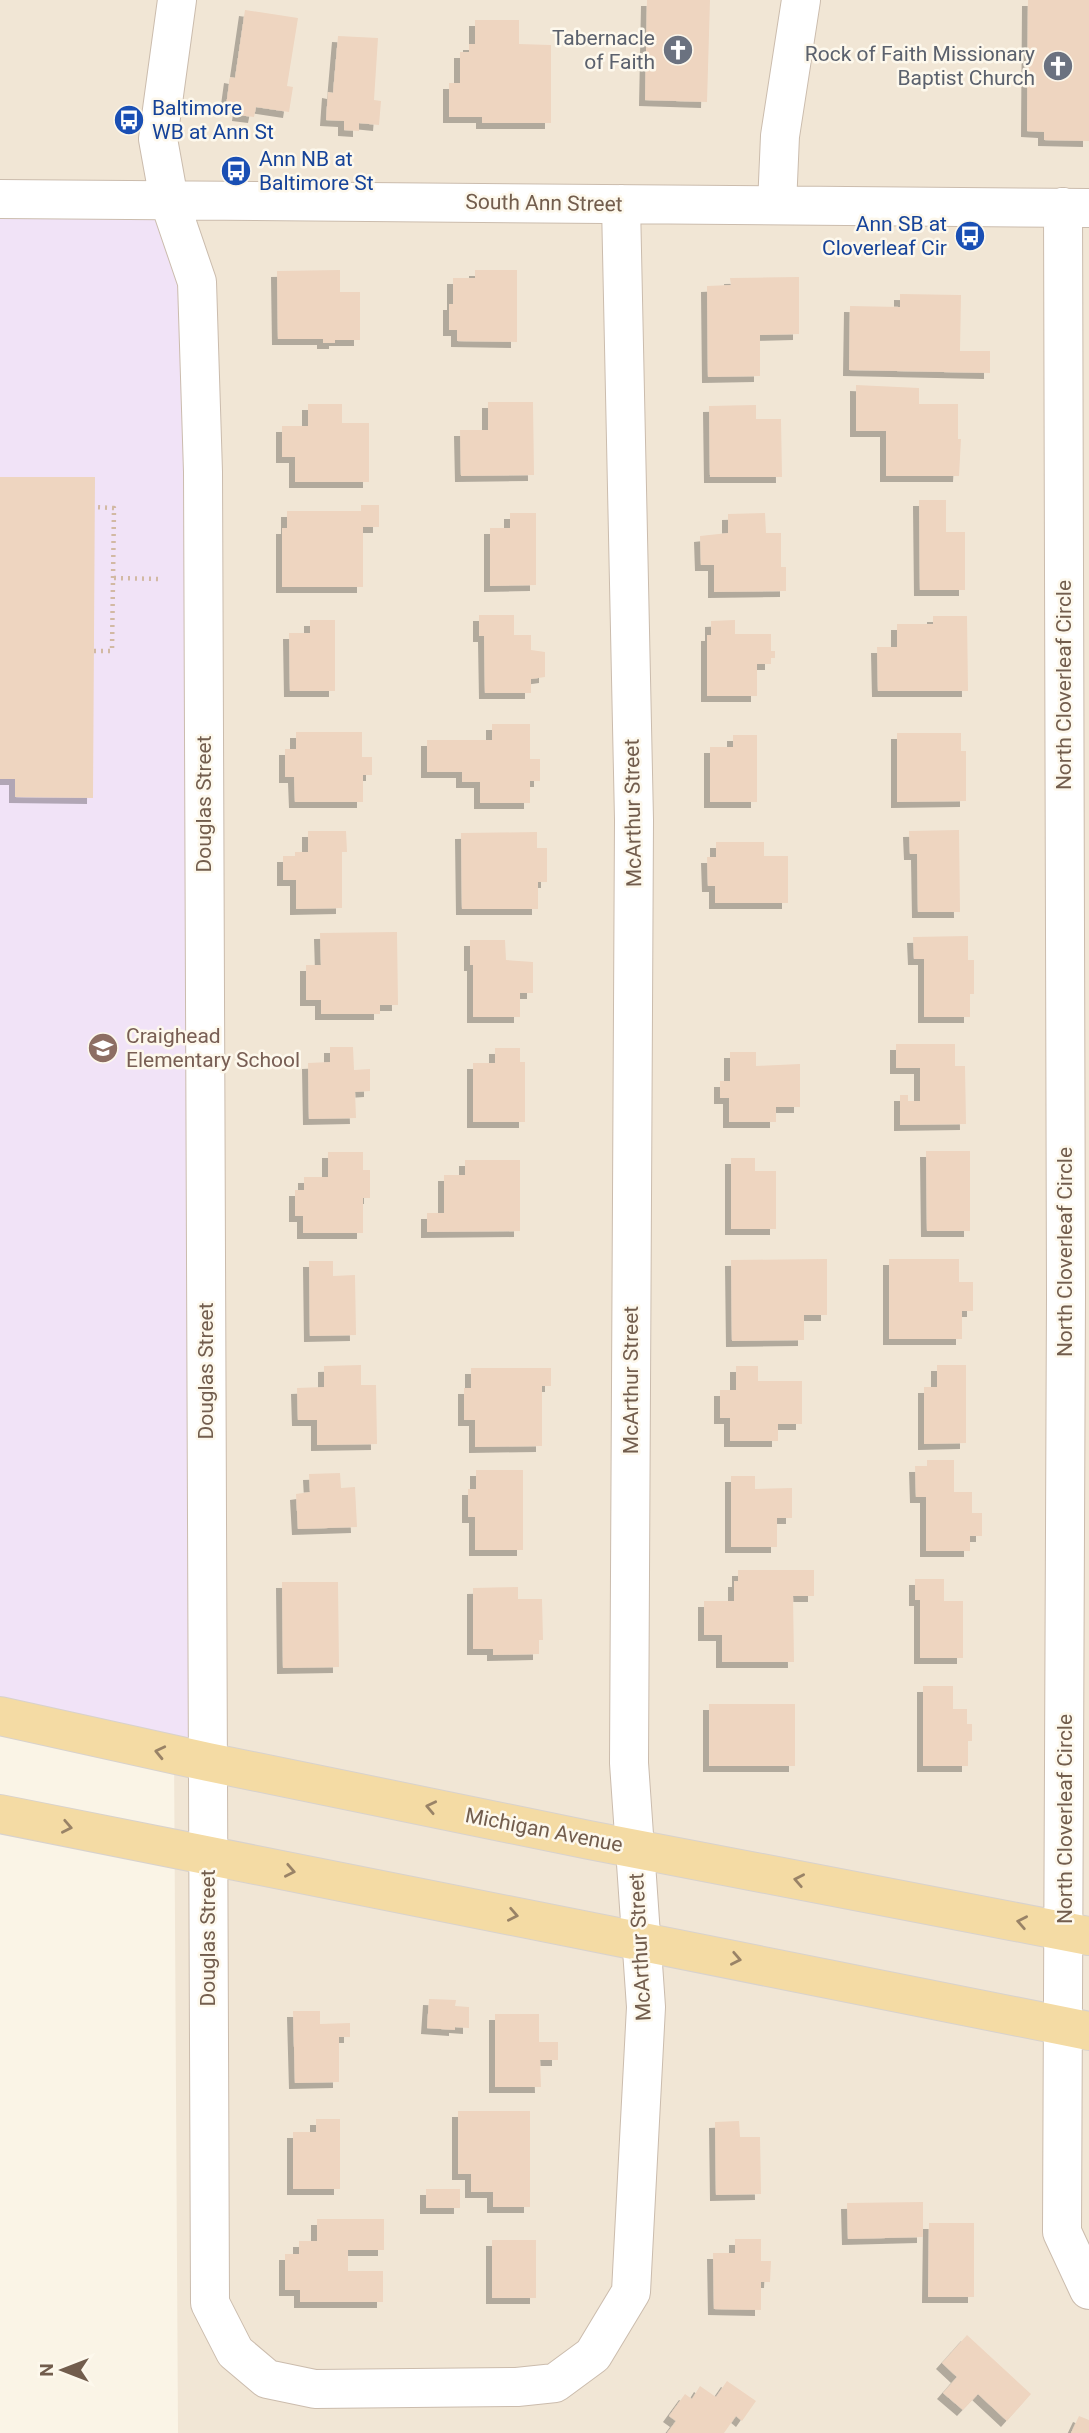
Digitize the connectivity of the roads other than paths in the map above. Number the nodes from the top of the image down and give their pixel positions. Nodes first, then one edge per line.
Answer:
1 (177, 0) edge
2 (801, 0) edge
3 (0, 198) edge
4 (169, 200) junction
5 (621, 204) junction
6 (777, 205) junction
7 (1076, 208) edge
8 (1077, 1296) edge
9 (0, 1716) edge
10 (208, 1762) junction
11 (0, 1814) edge
12 (635, 1849) junction
13 (208, 1854) junction
14 (1077, 1933) edge
15 (641, 1940) junction
16 (1076, 2028) edge
17 (1089, 2290) edge
18 (413, 2388) joint

1 - 4 street, Douglas Street
2 - 6 street
3 - 4 street, South Ann Street
4 - 5 street, South Ann Street
4 - 10 street, Douglas Street
5 - 6 street, South Ann Street
5 - 12 street, McArthur Street
6 - 7 street, South Ann Street
7 - 8 street, North Cloverleaf Circle
8 - 14 street, North Cloverleaf Circle
10 -> 9 main road, Michigan Avenue
12 -> 10 main road, Michigan Avenue
10 - 13 street, Douglas Street
11 -> 13 main road
14 -> 12 main road, Michigan Avenue
12 - 15 street, McArthur Street
13 -> 15 main road
13 - 18 street, Douglas Street
14 - 16 street, North Cloverleaf Circle
15 -> 16 main road
15 - 18 street, McArthur Street
16 - 17 street, North Cloverleaf Circle

